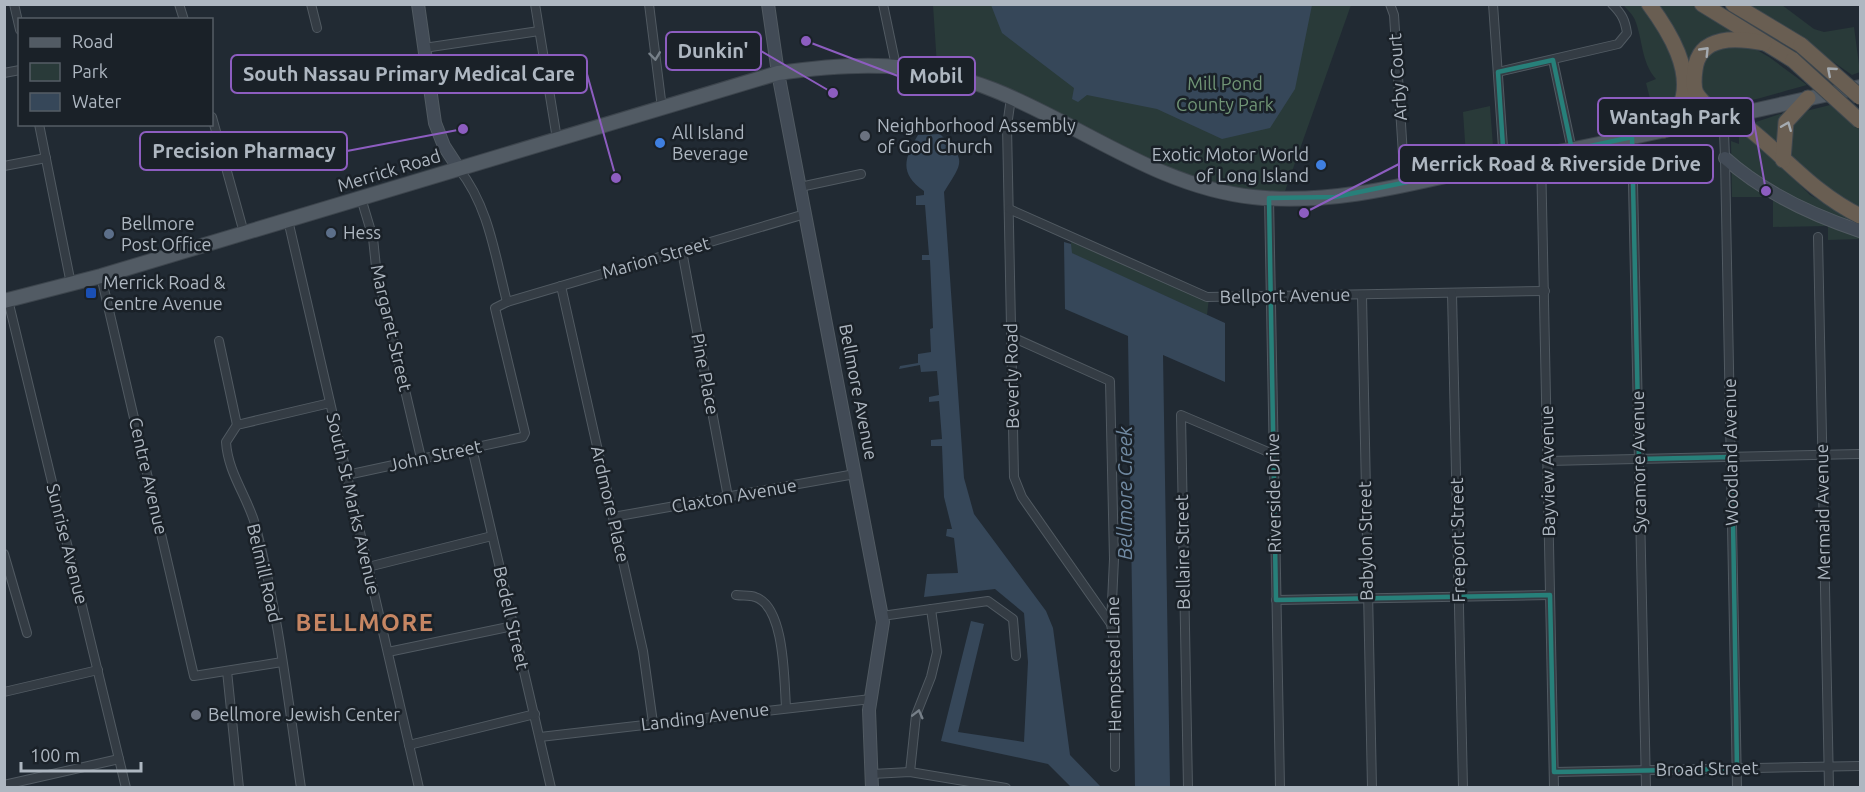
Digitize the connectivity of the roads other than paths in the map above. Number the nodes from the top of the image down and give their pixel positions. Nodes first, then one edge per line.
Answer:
1 (14, 4) edge
2 (311, 4) edge
3 (418, 4) edge
4 (535, 4) edge
5 (649, 4) edge
6 (768, 4) edge
7 (883, 4) edge
8 (1390, 4) edge
9 (1493, 4) edge
10 (1612, 4) edge
11 (1649, 4) edge
12 (1702, 4) edge
13 (1733, 4) edge
14 (18, 21) edge
15 (316, 28) dead end
16 (539, 31) junction
17 (1764, 43) junction
18 (424, 48) junction
19 (1553, 60) junction
20 (896, 66) junction
21 (1498, 72) junction
22 (778, 73) junction
23 (1860, 87) edge
24 (1860, 97) edge
25 (1011, 98) junction
26 (1808, 98) junction
27 (662, 108) junction
28 (1725, 116) junction
29 (213, 121) edge
30 (1860, 121) edge
31 (39, 126) edge
32 (1664, 130) junction
33 (1632, 137) junction
34 (557, 139) junction
35 (1572, 150) junction
36 (1541, 155) junction
37 (46, 158) junction
38 (1725, 158) junction
39 (1783, 160) junction
40 (1504, 162) junction
41 (4, 166) edge
42 (459, 169) junction
43 (861, 174) dead end
44 (1405, 186) junction
45 (800, 187) junction
46 (360, 198) junction
47 (1269, 198) junction
48 (1009, 208) junction
49 (805, 214) junction
50 (1860, 216) edge
51 (288, 220) junction
52 (1860, 231) edge
53 (244, 233) junction
54 (1818, 237) dead end
55 (682, 251) junction
56 (101, 276) junction
57 (71, 284) junction
58 (561, 286) junction
59 (1545, 291) junction
60 (1452, 293) junction
61 (1362, 295) junction
62 (1269, 296) junction
63 (6, 301) edge
64 (507, 302) junction
65 (1012, 337) junction
66 (219, 341) dead end
67 (330, 404) junction
68 (237, 425) junction
69 (472, 448) junction
70 (1273, 454) junction
71 (1860, 454) edge
72 (1823, 455) junction
73 (1732, 457) junction
74 (421, 458) junction
75 (1639, 459) junction
76 (1548, 461) junction
77 (855, 474) junction
78 (347, 475) junction
79 (728, 497) junction
80 (613, 517) junction
81 (492, 536) junction
82 (4, 554) edge
83 (368, 567) junction
84 (736, 595) dead end
85 (1550, 595) junction
86 (1459, 597) junction
87 (1367, 598) junction
88 (1276, 600) junction
89 (931, 609) junction
90 (882, 616) junction
91 (1111, 624) junction
92 (513, 626) junction
93 (27, 633) dead end
94 (388, 652) junction
95 (1016, 656) dead end
96 (282, 662) junction
97 (98, 670) junction
98 (227, 671) junction
99 (4, 692) edge
100 (871, 699) junction
101 (786, 707) junction
102 (535, 714) junction
103 (652, 723) junction
104 (540, 736) junction
105 (409, 745) junction
106 (119, 759) junction
107 (1860, 766) edge
108 (1115, 767) dead end
109 (1828, 767) junction
110 (1737, 769) junction
111 (1645, 771) junction
112 (910, 772) junction
113 (1554, 772) junction
114 (872, 774) junction
115 (4, 785) edge
116 (126, 788) edge
117 (239, 788) edge
118 (301, 788) edge
119 (419, 788) edge
120 (551, 788) edge
121 (872, 788) edge
122 (1006, 788) edge
123 (1188, 788) edge
124 (1280, 788) edge
125 (1372, 788) edge
126 (1463, 788) edge
127 (1554, 788) edge
128 (1646, 788) edge
129 (1737, 788) edge
130 (1828, 788) edge

1 - 14 street
2 - 15 street
3 - 18 street
4 - 16 street
5 -> 27 street
6 - 22 street, Bellmore Avenue
7 - 20 street
8 - 44 street, Arby Court
9 - 21 street
10 - 19 street
11 - 32 highway
12 - 17 highway
24 -> 13 highway, bridge
16 - 18 street
16 - 34 street
28 -> 17 highway
17 - 30 highway, bridge
18 - 42 street
19 - 21 street
19 - 35 street
20 - 22 main road, Merrick Road
20 - 25 main road, Merrick Road
21 - 40 street
22 - 27 main road, Merrick Road
22 - 45 street, Bellmore Avenue
23 - 26 main road, Merrick Road
25 - 47 main road, Merrick Road
25 - 48 street, Beverly Road
26 - 28 main road, Merrick Road
39 -> 26 highway
27 - 34 main road, Merrick Road
28 - 32 main road, Merrick Road
28 - 38 street, Woodland Avenue
28 - 39 highway
29 - 53 street
31 - 37 street
32 - 33 main road, Merrick Road
33 - 35 main road, Merrick Road
33 - 75 street, Sycamore Avenue
34 - 42 main road, Merrick Road
35 - 36 main road, Merrick Road
36 - 40 main road, Merrick Road
36 - 59 street, Bayview Avenue
37 - 41 street
37 - 57 street
38 - 52 street
38 - 73 street, Woodland Avenue
39 - 50 highway
40 - 44 main road, Merrick Road
42 - 46 main road, Merrick Road
42 - 64 street
43 - 45 street
44 - 47 main road, Merrick Road
45 - 49 street, Bellmore Avenue
46 - 51 main road, Merrick Road
46 - 74 street, Margaret Street
47 - 62 street, Riverside Drive
48 - 62 street, Bellport Avenue
48 - 65 street, Beverly Road
49 - 55 street, Marion Street
49 - 77 street, Bellmore Avenue
51 - 53 main road, Merrick Road
51 - 67 street, South St Marks Avenue
53 - 56 main road, Merrick Road
54 - 72 street, Mermaid Avenue
55 - 58 street, Marion Street
55 - 79 street, Pine Place
56 - 57 main road, Merrick Road
56 - 98 street, Centre Avenue
57 - 63 main road, Merrick Road
58 - 64 street, Marion Street
58 - 80 street, Ardmore Place
59 - 60 street, Bellport Avenue
59 - 76 street, Bayview Avenue
60 - 61 street, Bellport Avenue
60 - 86 street, Freeport Street
61 - 62 street, Bellport Avenue
61 - 87 street, Babylon Street
62 - 70 street, Riverside Drive
63 - 97 street, Sunrise Avenue
64 - 69 street, John Street
65 - 91 street, Beverly Road
65 - 91 street, Hempstead Lane
66 - 68 street
67 - 68 street
67 - 78 street, South St Marks Avenue
68 - 96 street, Belmill Road
69 - 74 street, John Street
69 - 81 street, Bedell Street
70 - 88 street, Riverside Drive
70 - 123 street, Bellaire Street
71 - 72 street
72 - 73 street
72 - 109 street, Mermaid Avenue
73 - 75 street
73 - 110 street, Woodland Avenue
74 - 78 street, John Street
75 - 76 street
75 - 111 street, Sycamore Avenue
76 - 85 street, Bayview Avenue
77 - 79 street, Claxton Avenue
77 - 90 street, Bellmore Avenue
78 - 83 street, South St Marks Avenue
79 - 80 street, Claxton Avenue
80 - 103 street, Ardmore Place
81 - 83 street
81 - 92 street, Bedell Street
82 - 93 street
83 - 94 street, South St Marks Avenue
84 - 101 street
85 - 86 street
85 - 113 street, Bayview Avenue
86 - 87 street
86 - 126 street, Freeport Street
87 - 88 street
87 - 125 street, Babylon Street
88 - 124 street, Riverside Drive
89 - 90 street
89 - 95 street
112 -> 89 street
90 - 100 street, Bellmore Avenue
91 - 108 street, Hempstead Lane
92 - 94 street
92 - 102 street, Bedell Street
94 - 105 street, South St Marks Avenue
96 - 98 street
96 - 118 street, Belmill Road
97 - 99 street
97 - 106 street, Sunrise Avenue
98 - 117 street
100 - 101 street, Landing Avenue
100 - 114 street, Bellmore Avenue
101 - 103 street, Landing Avenue
102 - 104 street, Bedell Street
102 - 105 street
103 - 104 street, Landing Avenue
104 - 120 street, Bedell Street
105 - 119 street, South St Marks Avenue
106 - 115 street
106 - 116 street, Sunrise Avenue
107 - 109 street, Broad Street
109 - 110 street, Broad Street
109 - 130 street, Mermaid Avenue
110 - 111 street, Broad Street
110 - 129 street, Woodland Avenue
111 - 113 street, Broad Street
111 - 128 street, Sycamore Avenue
112 - 114 street
112 - 122 street
113 - 127 street, Bayview Avenue
114 - 121 street, Bellmore Avenue

